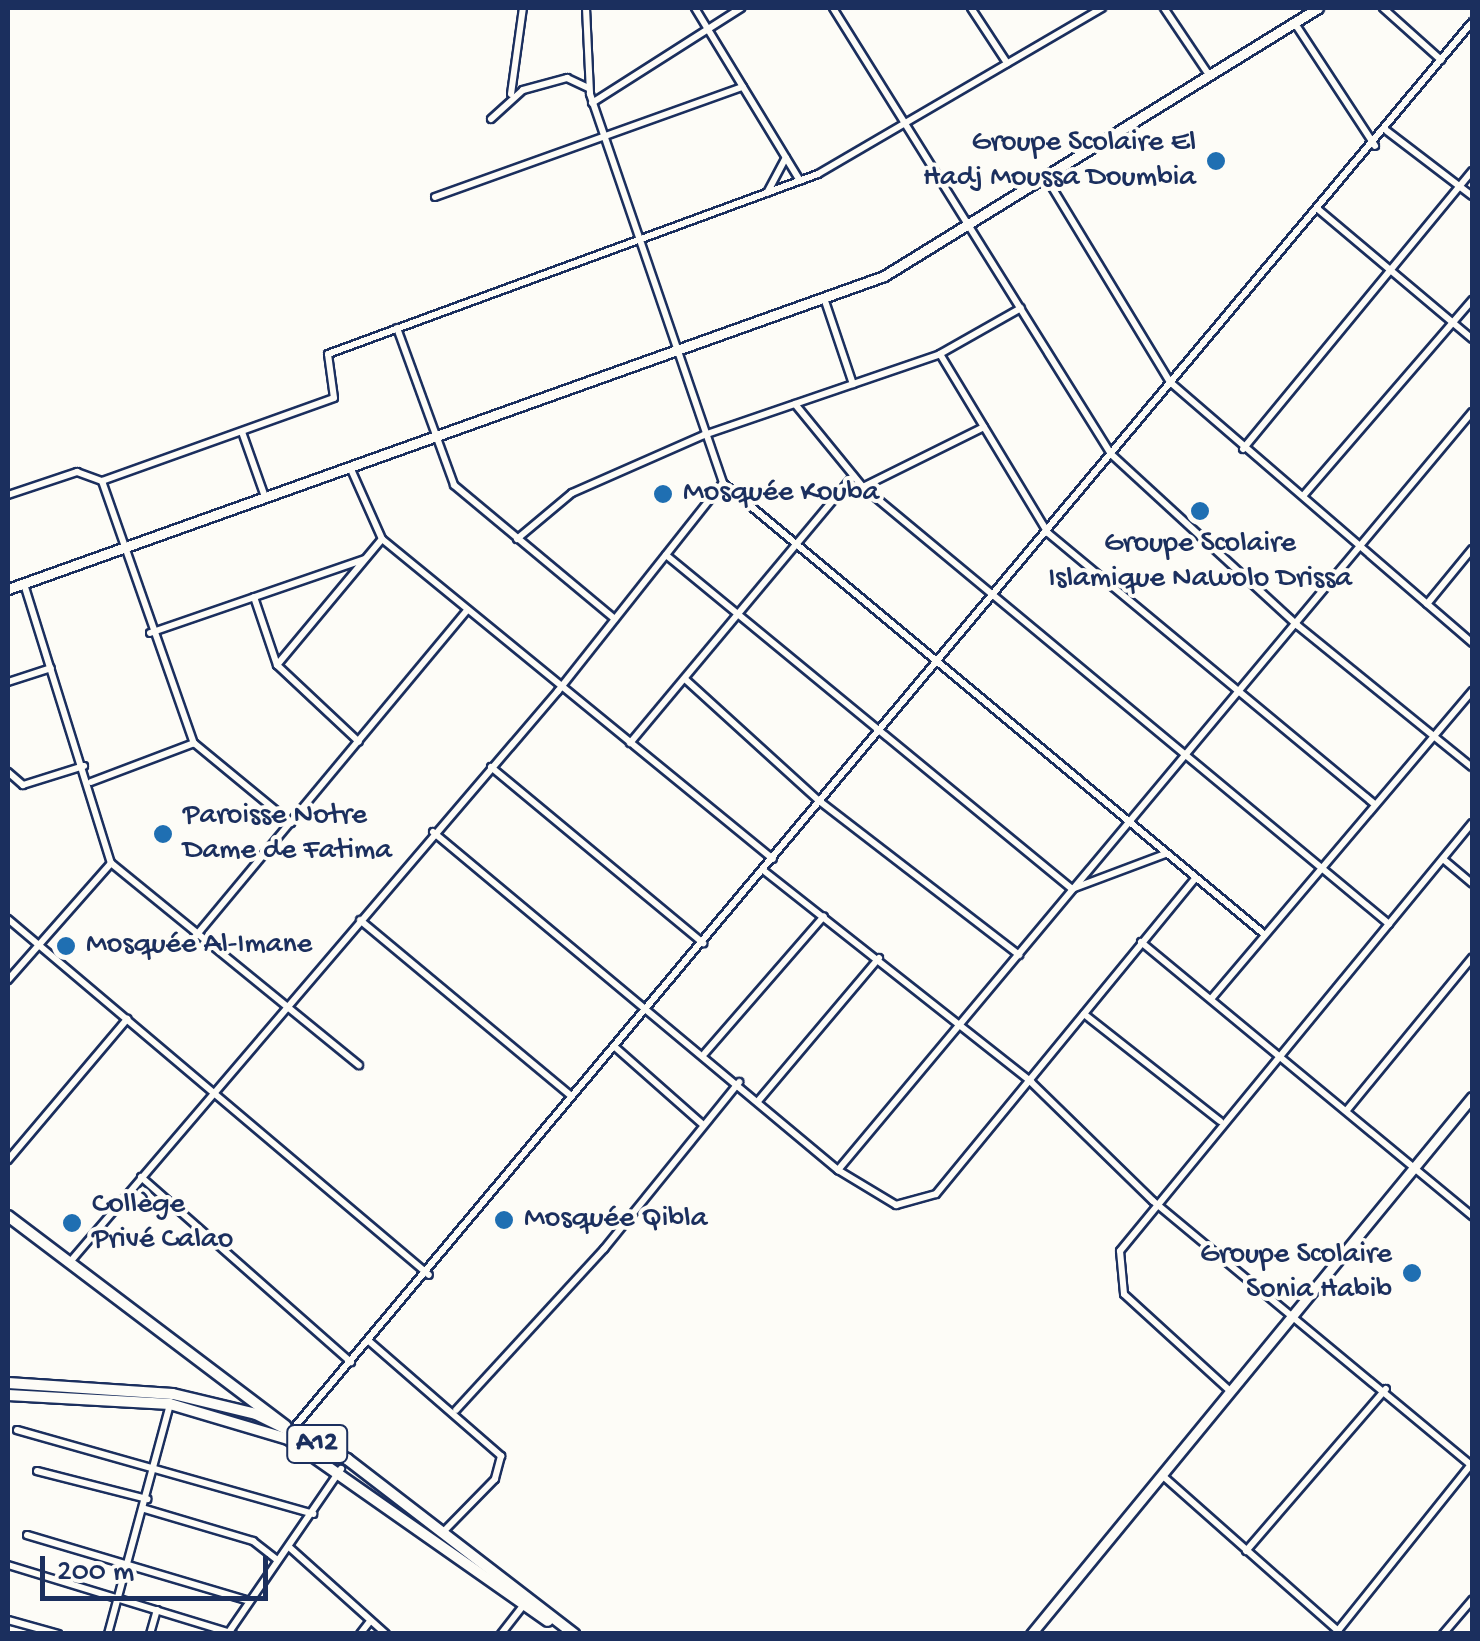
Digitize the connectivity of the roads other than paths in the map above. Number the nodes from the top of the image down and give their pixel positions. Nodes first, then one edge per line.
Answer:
1 (523, 8) edge
2 (586, 8) edge
3 (694, 8) edge
4 (741, 8) edge
5 (833, 8) edge
6 (971, 8) edge
7 (1164, 8) edge
8 (1318, 8) edge
9 (1383, 8) edge
10 (1097, 9) edge
11 (1294, 22) junction
12 (1472, 22) edge
13 (708, 28) junction
14 (1441, 60) junction
15 (1007, 63) junction
16 (1207, 72) junction
17 (743, 87) junction
18 (588, 88) junction
19 (511, 96) junction
20 (592, 102) junction
21 (491, 119) dead end
22 (909, 124) junction
23 (1387, 131) junction
24 (602, 136) junction
25 (1375, 146) junction
26 (786, 158) junction
27 (1472, 171) edge
28 (1044, 174) junction
29 (800, 182) junction
30 (1460, 186) junction
31 (767, 194) junction
32 (1472, 196) edge
33 (435, 198) dead end
34 (1318, 210) junction
35 (966, 223) junction
36 (638, 243) junction
37 (1390, 272) junction
38 (824, 298) junction
39 (1472, 300) edge
40 (1021, 308) junction
41 (1453, 323) junction
42 (397, 328) junction
43 (1472, 339) edge
44 (940, 354) junction
45 (674, 356) junction
46 (1170, 382) junction
47 (853, 384) junction
48 (795, 404) junction
49 (1472, 412) edge
50 (984, 428) junction
51 (242, 432) junction
52 (704, 435) junction
53 (437, 438) junction
54 (1242, 448) junction
55 (1111, 454) junction
56 (350, 467) junction
57 (852, 476) junction
58 (102, 481) junction
59 (723, 483) junction
60 (864, 487) junction
61 (8, 496) edge
62 (1302, 496) junction
63 (265, 497) junction
64 (1048, 533) junction
65 (382, 539) junction
66 (517, 540) junction
67 (795, 544) junction
68 (121, 548) junction
69 (1362, 549) junction
70 (1472, 549) edge
71 (666, 555) junction
72 (365, 559) junction
73 (24, 584) junction
74 (8, 589) edge
75 (996, 595) junction
76 (254, 597) junction
77 (1428, 604) junction
78 (467, 610) junction
79 (737, 612) junction
80 (615, 620) junction
81 (1297, 625) junction
82 (150, 633) junction
83 (1472, 643) edge
84 (277, 665) junction
85 (938, 665) junction
86 (50, 668) junction
87 (685, 678) junction
88 (8, 682) edge
89 (1472, 691) edge
90 (558, 692) junction
91 (1240, 693) junction
92 (882, 732) junction
93 (1434, 734) junction
94 (359, 742) junction
95 (194, 744) junction
96 (630, 744) junction
97 (1186, 759) junction
98 (84, 766) junction
99 (491, 766) junction
100 (1472, 766) edge
101 (8, 772) edge
102 (90, 782) junction
103 (818, 800) junction
104 (1374, 804) junction
105 (291, 822) junction
106 (1472, 824) edge
107 (1132, 825) junction
108 (433, 832) junction
109 (1166, 854) junction
110 (773, 859) junction
111 (1443, 860) junction
112 (111, 863) junction
113 (1322, 868) junction
114 (763, 870) junction
115 (1196, 878) junction
116 (1472, 883) edge
117 (1072, 889) junction
118 (824, 916) junction
119 (360, 919) junction
120 (8, 920) edge
121 (1389, 924) junction
122 (1264, 934) junction
123 (194, 938) junction
124 (1141, 942) junction
125 (704, 943) junction
126 (38, 945) junction
127 (1019, 955) junction
128 (879, 958) junction
129 (1472, 958) edge
130 (8, 980) edge
131 (1211, 999) junction
132 (283, 1007) junction
133 (651, 1009) junction
134 (1084, 1014) junction
135 (127, 1019) junction
136 (960, 1026) junction
137 (615, 1047) junction
138 (705, 1053) junction
139 (1280, 1056) junction
140 (359, 1065) dead end
141 (739, 1082) junction
142 (1031, 1082) junction
143 (212, 1092) junction
144 (570, 1095) junction
145 (1472, 1096) edge
146 (759, 1100) junction
147 (1347, 1110) junction
148 (1221, 1122) junction
149 (702, 1124) junction
150 (8, 1160) edge
151 (1413, 1169) junction
152 (838, 1170) junction
153 (141, 1177) junction
154 (1153, 1201) junction
155 (8, 1216) edge
156 (1472, 1216) edge
157 (70, 1262) junction
158 (428, 1274) junction
159 (1292, 1317) junction
160 (370, 1342) junction
161 (352, 1362) junction
162 (224, 1377) junction
163 (8, 1382) edge
164 (1229, 1390) junction
165 (1386, 1390) junction
166 (8, 1395) edge
167 (209, 1398) junction
168 (172, 1399) junction
169 (456, 1410) junction
170 (17, 1430) dead end
171 (290, 1435) junction
172 (1472, 1464) edge
173 (157, 1467) junction
174 (342, 1469) junction
175 (37, 1471) dead end
176 (1163, 1476) junction
177 (148, 1500) junction
178 (144, 1509) junction
179 (313, 1514) junction
180 (445, 1530) junction
181 (27, 1535) dead end
182 (289, 1547) junction
183 (1246, 1551) junction
184 (277, 1560) junction
185 (129, 1562) junction
186 (8, 1564) edge
187 (118, 1598) junction
188 (246, 1600) junction
189 (526, 1600) junction
190 (1472, 1600) edge
191 (157, 1610) junction
192 (8, 1620) edge
193 (370, 1621) junction
194 (1036, 1632) edge
195 (1337, 1632) edge
196 (231, 1633) edge
197 (58, 1634) edge
198 (108, 1634) edge
199 (150, 1634) edge
200 (360, 1634) edge
201 (386, 1634) edge
202 (501, 1634) edge
203 (564, 1634) edge
204 (574, 1634) edge
205 (1443, 1634) edge

1 - 19 street
2 - 18 street
3 - 13 street
4 - 13 street
5 - 22 street
6 - 15 street
7 - 16 street
8 - 11 street
9 - 14 street
10 - 15 street
11 - 16 street
11 - 25 street
12 - 14 street
13 - 17 street
13 - 20 street
14 - 23 street
15 - 22 street
16 - 28 street
17 - 24 street
17 - 26 street
18 - 19 street
18 - 20 street
19 - 21 street
20 - 24 street
22 - 29 street
22 - 35 street
23 - 25 street
23 - 30 street
24 - 33 street
24 - 36 street
25 - 34 street
26 - 29 street
26 - 31 street
27 - 30 street
28 - 35 street
28 - 46 street
29 - 31 street
30 - 32 street
30 - 37 street
31 - 36 street
34 - 37 street
34 - 46 street
35 - 38 street
35 - 40 street
36 - 42 street
36 - 45 street
37 - 41 street
37 - 54 street
38 - 45 street
38 - 47 street
39 - 41 street
40 - 44 street
40 - 55 street
41 - 43 street
41 - 62 street
42 - 51 street
42 - 53 street
44 - 47 street
44 - 50 street
45 - 52 street
45 - 53 street
46 - 54 street
46 - 55 street
47 - 48 street
48 - 52 street
48 - 57 street
49 - 69 street
50 - 60 street
50 - 64 street
51 - 58 street
51 - 63 street
52 - 59 street
52 - 66 street
53 - 56 street
53 - 66 street
54 - 62 street
55 - 64 street
55 - 81 street
56 - 63 street
56 - 65 street
57 - 60 street
57 - 67 street
58 - 61 street
58 - 68 street
59 - 67 street
59 - 71 street
60 - 75 street
62 - 69 street
63 - 68 street
64 - 75 street
64 - 91 street
65 - 72 street
65 - 78 street
66 - 80 street
67 - 79 street
67 - 85 street
68 - 73 street
68 - 82 street
69 - 77 street
69 - 81 street
70 - 77 street
71 - 79 street
71 - 80 street
72 - 76 street
72 - 84 street
73 - 74 street
73 - 86 street
75 - 85 street
75 - 97 street
76 - 82 street
76 - 84 street
77 - 83 street
78 - 90 street
78 - 94 street
79 - 87 street
79 - 92 street
80 - 90 street
81 - 91 street
81 - 93 street
82 - 95 street
84 - 94 street
85 - 92 street
85 - 107 street
86 - 88 street
86 - 98 street
87 - 96 street
87 - 103 street
89 - 93 street
90 - 96 street
90 - 99 street
91 - 97 street
91 - 104 street
92 - 103 street
92 - 117 street
93 - 100 street
93 - 104 street
94 - 105 street
95 - 102 street
95 - 105 street
96 - 110 street
97 - 107 street
97 - 113 street
98 - 101 street
98 - 102 street
99 - 108 street
99 - 125 street
102 - 112 street
103 - 110 street
103 - 127 street
104 - 113 street
105 - 123 street
106 - 111 street
107 - 109 street
107 - 117 street
108 - 119 street
108 - 133 street
109 - 115 street
109 - 117 street
110 - 114 street
111 - 116 street
111 - 121 street
112 - 123 street
112 - 126 street
113 - 121 street
113 - 122 street
114 - 118 street
114 - 125 street
115 - 122 street
115 - 124 street
117 - 127 street
118 - 128 street
118 - 138 street
119 - 132 street
119 - 144 street
120 - 126 street
121 - 139 street
122 - 131 street
123 - 132 street
124 - 131 street
124 - 134 street
125 - 133 street
126 - 130 street
126 - 135 street
127 - 136 street
128 - 136 street
128 - 146 street
129 - 147 street
131 - 139 street
132 - 140 street
132 - 143 street
133 - 137 street
133 - 138 street
134 - 142 street
134 - 148 street
135 - 143 street
135 - 150 street
136 - 142 street
136 - 152 street
137 - 144 street
137 - 149 street
138 - 141 street
139 - 147 street
139 - 148 street
141 - 146 street
141 - 149 street
142 - 152 street
142 - 154 street
143 - 153 street
143 - 158 street
144 - 158 street
145 - 151 street
146 - 152 street
147 - 151 street
148 - 154 street
149 - 169 street
151 - 156 street
151 - 159 street
153 - 157 street
153 - 161 street
154 - 159 street
154 - 164 street
155 - 157 main road, A12
157 - 162 main road, A12
158 - 160 street
159 - 164 street
159 - 165 street
160 - 161 street
160 - 169 street
161 - 171 street
162 - 167 main road
162 - 171 main road, A12
163 - 168 main road, A12
164 - 176 street
165 - 172 street
165 - 183 street
166 - 168 main road, A12
167 - 168 main road, A12
167 - 171 main road, A12
168 - 171 main road, A12
168 - 173 street
169 - 180 street
170 - 173 street
171 - 174 main road, A12
171 - 180 main road, A12
172 - 195 street
173 - 177 street
173 - 179 street
174 - 179 street
174 - 189 main road, A12
175 - 177 street
176 - 183 street
176 - 194 street
177 - 178 street
178 - 184 street
178 - 185 street
179 - 182 street
180 - 189 main road, A12
181 - 185 street
182 - 184 street
182 - 193 street
183 - 195 street
184 - 188 street
185 - 187 street
185 - 188 street
186 - 187 street
187 - 191 street
187 - 198 street
188 - 196 street
189 - 202 street
189 - 203 main road, A12
189 - 204 main road, A12
190 - 205 street
191 - 196 street
191 - 199 street
192 - 197 street
193 - 200 street
193 - 201 street

